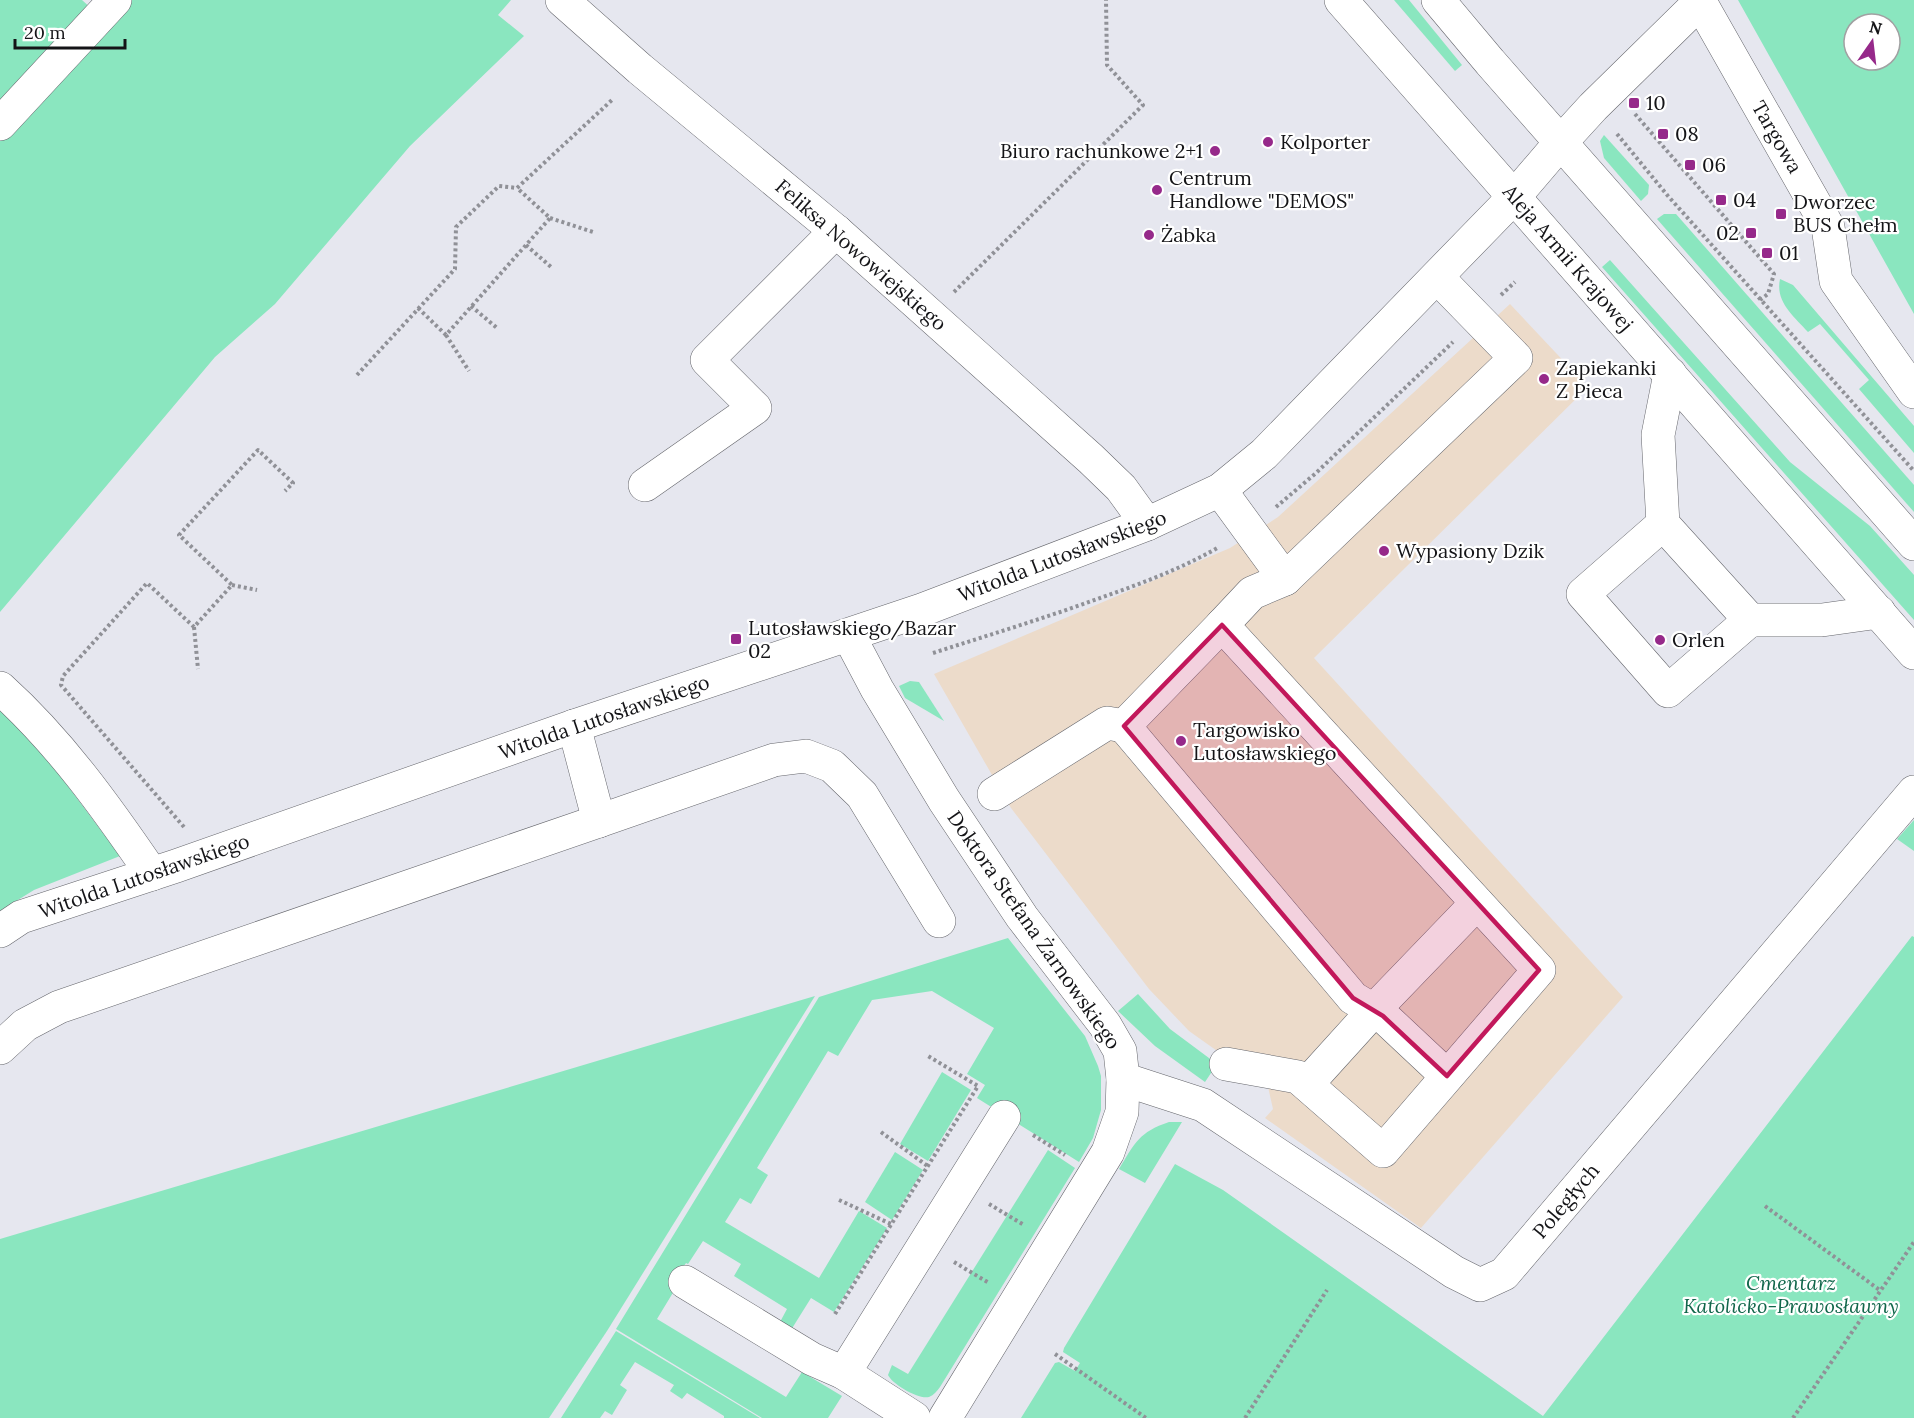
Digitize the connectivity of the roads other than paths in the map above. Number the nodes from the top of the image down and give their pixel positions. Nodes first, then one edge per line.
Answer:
1 (115, 0) edge
2 (561, 0) edge
3 (1341, 0) edge
4 (1438, 0) edge
5 (1700, 1) edge
6 (0, 124) edge
7 (1560, 142) junction
8 (1514, 197) junction
9 (836, 231) junction
10 (1437, 277) junction
11 (1670, 374) junction
12 (1914, 392) edge
13 (645, 485) dead end
14 (1220, 490) junction
15 (1147, 524) junction
16 (1663, 524) junction
17 (1914, 544) edge
18 (1285, 579) junction
19 (1879, 612) junction
20 (1750, 620) junction
21 (1222, 625) junction
22 (849, 636) junction
23 (1914, 653) edge
24 (0, 688) edge
25 (574, 726) junction
26 (1124, 726) junction
27 (1914, 792) edge
28 (994, 794) dead end
29 (599, 820) junction
30 (152, 874) junction
31 (1477, 903) junction
32 (939, 921) dead end
33 (0, 931) edge
34 (1374, 1010) junction
35 (0, 1048) edge
36 (1226, 1064) dead end
37 (1447, 1076) junction
38 (1123, 1079) junction
39 (1307, 1084) junction
40 (1004, 1117) dead end
41 (685, 1282) dead end
42 (844, 1373) junction
43 (914, 1418) edge
44 (945, 1418) edge

1 - 6 street
2 - 9 street, Feliksa Nowowiejskiego
3 - 8 street, Aleja Armii Krajowej
4 - 7 street
5 - 7 street, Witolda Lutosławskiego
5 - 12 street, Targowa
7 - 8 street, Witolda Lutosławskiego
7 - 17 street
8 - 10 street, Witolda Lutosławskiego
8 - 11 street, Aleja Armii Krajowej
9 - 13 street
9 - 15 street, Feliksa Nowowiejskiego
10 - 14 street, Witolda Lutosławskiego
10 - 18 street
11 - 16 street
11 - 19 street, Aleja Armii Krajowej
14 - 15 street, Witolda Lutosławskiego
14 - 18 street
15 - 22 street, Witolda Lutosławskiego
16 - 20 street
16 - 20 street
18 - 21 street
19 - 20 street
19 - 23 street, Aleja Armii Krajowej
21 - 26 street
21 - 31 street
22 - 25 street, Witolda Lutosławskiego
22 - 38 street, Doktora Stefana Żarnowskiego
24 - 30 street
25 - 29 street
25 - 30 street, Witolda Lutosławskiego
26 - 28 street
26 - 34 street
27 - 38 street, Poległych
29 - 32 street
29 - 35 street
30 - 33 street, Witolda Lutosławskiego
31 - 34 street
31 - 37 street
34 - 37 street
34 - 39 street
36 - 39 street
37 - 39 street
38 - 44 street, Doktora Stefana Żarnowskiego
40 - 42 street
41 - 42 street
42 - 43 street

